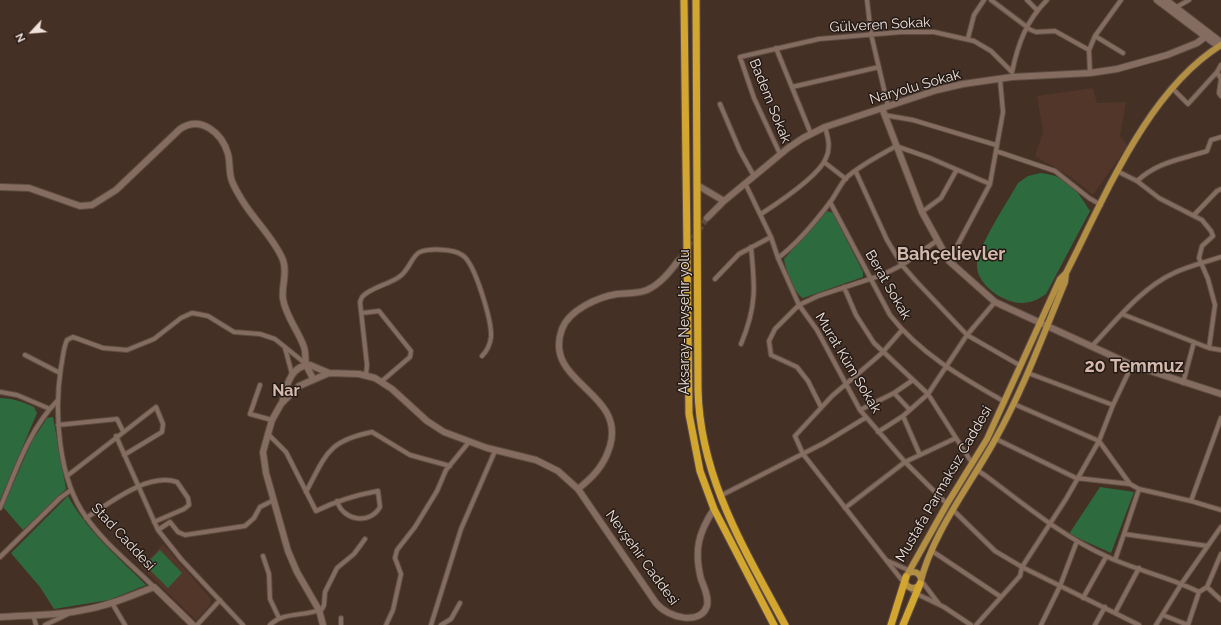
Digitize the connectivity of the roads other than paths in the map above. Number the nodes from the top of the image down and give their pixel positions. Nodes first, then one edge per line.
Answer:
1 (684, 0) edge
2 (696, 0) edge
3 (867, 0) edge
4 (984, 0) edge
5 (991, 0) edge
6 (1027, 0) edge
7 (1047, 0) edge
8 (1122, 0) edge
9 (1156, 0) edge
10 (1166, 0) edge
11 (1189, 0) edge
12 (1175, 8) junction
13 (1037, 10) junction
14 (1026, 27) junction
15 (871, 34) junction
16 (1095, 36) junction
17 (1205, 37) junction
18 (968, 38) junction
19 (1221, 45) edge
20 (776, 48) junction
21 (1089, 50) junction
22 (1123, 53) dead end
23 (740, 56) joint
24 (1221, 65) edge
25 (879, 67) junction
26 (1217, 72) junction
27 (1090, 73) junction
28 (1012, 74) junction
29 (1000, 79) junction
30 (792, 87) junction
31 (1172, 88) junction
32 (1221, 96) edge
33 (720, 104) dead end
34 (888, 106) junction
35 (882, 108) junction
36 (884, 115) junction
37 (825, 127) junction
38 (811, 134) junction
39 (1221, 138) edge
40 (996, 145) junction
41 (896, 146) junction
42 (996, 151) junction
43 (780, 154) junction
44 (824, 162) junction
45 (956, 171) junction
46 (1117, 171) junction
47 (856, 172) junction
48 (754, 176) junction
49 (846, 179) junction
50 (1137, 181) junction
51 (745, 183) junction
52 (990, 184) junction
53 (697, 185) junction
54 (0, 187) edge
55 (1221, 189) edge
56 (724, 201) junction
57 (830, 202) junction
58 (1101, 205) junction
59 (922, 212) junction
60 (761, 214) junction
61 (1194, 215) junction
62 (707, 218) tunnel mouth
63 (771, 237) junction
64 (938, 240) junction
65 (751, 246) junction
66 (1221, 257) edge
67 (778, 258) junction
68 (949, 261) junction
69 (678, 262) tunnel mouth
70 (1201, 264) junction
71 (902, 265) junction
72 (1066, 272) junction
73 (871, 278) junction
74 (715, 279) dead end
75 (844, 287) junction
76 (996, 302) junction
77 (799, 305) junction
78 (362, 313) junction
79 (1122, 314) junction
80 (1039, 323) junction
81 (1046, 326) junction
82 (902, 330) junction
83 (967, 335) junction
84 (1194, 342) junction
85 (741, 344) dead end
86 (1091, 347) junction
87 (285, 348) junction
88 (1209, 348) junction
89 (1221, 350) edge
90 (882, 353) junction
91 (26, 355) dead end
92 (482, 356) dead end
93 (306, 365) junction
94 (1132, 365) junction
95 (1021, 366) junction
96 (945, 367) junction
97 (60, 373) junction
98 (328, 373) junction
99 (1028, 373) junction
100 (292, 374) junction
101 (366, 375) junction
102 (313, 379) junction
103 (913, 380) junction
104 (382, 381) junction
105 (1183, 383) junction
106 (260, 385) dead end
107 (846, 385) junction
108 (299, 386) junction
109 (0, 392) edge
110 (894, 393) junction
111 (928, 394) junction
112 (1221, 394) edge
113 (57, 401) junction
114 (1005, 402) junction
115 (281, 404) junction
116 (1014, 404) junction
117 (1113, 405) junction
118 (821, 407) junction
119 (50, 409) junction
120 (860, 410) junction
121 (910, 410) junction
122 (903, 416) junction
123 (866, 418) junction
124 (1221, 418) edge
125 (272, 420) junction
126 (58, 425) junction
127 (123, 431) junction
128 (878, 432) junction
129 (268, 433) junction
130 (116, 436) junction
131 (956, 438) junction
132 (996, 439) junction
133 (1099, 441) junction
134 (469, 442) junction
135 (495, 451) junction
136 (803, 454) junction
137 (124, 455) junction
138 (920, 455) junction
139 (905, 462) junction
140 (972, 463) junction
141 (450, 466) junction
142 (977, 470) junction
143 (67, 476) junction
144 (1076, 478) junction
145 (1130, 484) junction
146 (138, 487) junction
147 (578, 489) junction
148 (1139, 489) junction
149 (71, 490) junction
150 (306, 492) junction
151 (720, 496) junction
152 (274, 500) junction
153 (337, 501) junction
154 (1191, 501) junction
155 (947, 504) junction
156 (0, 508) edge
157 (845, 508) junction
158 (714, 509) junction
159 (953, 510) junction
160 (1221, 510) edge
161 (86, 518) junction
162 (154, 522) junction
163 (1050, 524) junction
164 (1221, 527) edge
165 (158, 530) junction
166 (1124, 534) junction
167 (365, 539) dead end
168 (1077, 541) junction
169 (1208, 546) junction
170 (932, 551) junction
171 (1221, 554) edge
172 (263, 556) dead end
173 (0, 557) edge
174 (1106, 557) junction
175 (886, 559) junction
176 (1115, 560) junction
177 (1022, 567) junction
178 (1139, 568) junction
179 (912, 579) junction
180 (1182, 583) junction
181 (154, 586) junction
182 (1060, 586) junction
183 (1207, 587) junction
184 (1199, 592) junction
185 (915, 594) junction
186 (1000, 597) junction
187 (1083, 598) junction
188 (220, 600) junction
189 (1221, 600) edge
190 (112, 603) junction
191 (460, 604) dead end
192 (939, 605) junction
193 (1105, 607) junction
194 (319, 610) junction
195 (72, 612) junction
196 (1115, 613) junction
197 (34, 615) junction
198 (1163, 615) junction
199 (0, 617) edge
200 (278, 618) junction
201 (341, 618) dead end
202 (36, 625) edge
203 (45, 625) edge
204 (125, 625) edge
205 (193, 625) edge
206 (197, 625) edge
207 (243, 625) edge
208 (270, 625) edge
209 (323, 625) edge
210 (341, 625) edge
211 (386, 625) edge
212 (432, 625) edge
213 (441, 625) edge
214 (774, 625) edge
215 (785, 625) edge
216 (891, 625) edge
217 (903, 625) edge
218 (971, 625) edge
219 (976, 625) edge
220 (1041, 625) edge
221 (1095, 625) edge
222 (1139, 625) edge
223 (1156, 625) edge
224 (1188, 625) edge

1 - 158 highway, Aksaray-Nevşehir yolu
2 - 53 highway, Aksaray-Nevşehir yolu
3 - 15 street
4 - 18 street
5 - 14 street
6 - 13 street
7 - 13 street
8 - 16 street
9 - 17 street
10 - 12 street
11 - 12 street
12 - 19 street
13 - 14 street
14 - 21 street
14 - 28 street
15 - 18 street, Gülveren Sokak
15 - 20 street, Gülveren Sokak
15 - 25 street
16 - 21 street
16 - 22 street
17 - 19 street
17 - 27 street, Naryolu Sokak
18 - 28 street, Gülveren Sokak
19 - 31 main road, Mustafa Parmaksız Caddesi
20 - 23 street, Gülveren Sokak
20 - 30 street
21 - 27 street
23 - 43 street, Badem Sokak
24 - 26 street
25 - 30 street
25 - 34 street
26 - 31 street
26 - 32 street
27 - 28 street, Naryolu Sokak
28 - 29 street, Naryolu Sokak
29 - 34 street, Naryolu Sokak
29 - 40 street
30 - 38 street
31 - 46 main road, Mustafa Parmaksız Caddesi
33 - 48 street
34 - 35 street, Naryolu Sokak
35 - 36 street
35 - 37 street, Naryolu Sokak
36 - 40 street
36 - 41 street
37 - 38 street, Naryolu Sokak
37 - 44 street
38 - 43 street, Naryolu Sokak
39 - 50 street
40 - 42 street
41 - 45 street
41 - 47 street
41 - 59 street
42 - 52 street
42 - 58 street
43 - 48 street, Naryolu Sokak
44 - 49 street
44 - 60 street
45 - 52 street
45 - 59 street
46 - 50 street
46 - 58 main road, Mustafa Parmaksız Caddesi
47 - 49 street
47 - 71 street
48 - 51 street, Naryolu Sokak
49 - 57 street
50 - 61 street
51 - 56 street, Naryolu Sokak
51 - 60 street, Murat Küm Sokak
52 - 68 street
53 - 56 street
53 - 151 highway, Aksaray-Nevşehir yolu
54 - 93 street
55 - 61 street
56 - 62 street, Naryolu Sokak
57 - 67 street
57 - 73 street, Berat Sokak
58 - 72 main road, Mustafa Parmaksız Caddesi
59 - 64 street
60 - 63 street, Murat Küm Sokak
61 - 70 street
63 - 65 street
63 - 67 street, Murat Küm Sokak
64 - 68 street
64 - 71 street
65 - 74 street
65 - 85 street
66 - 70 street
67 - 77 street, Murat Küm Sokak
68 - 76 street
69 - 147 street
70 - 79 street
70 - 88 street
71 - 73 street
71 - 83 street
72 - 80 main road, Mustafa Parmaksız Caddesi
72 - 81 main road, Mustafa Parmaksız Caddesi
73 - 75 street
73 - 82 street, Berat Sokak
75 - 77 street
75 - 90 street
76 - 80 street
76 - 83 street
77 - 107 street, Murat Küm Sokak
77 - 118 street
78 - 92 street
78 - 101 street
78 - 104 street
79 - 84 street
79 - 86 street
80 - 81 street
80 - 95 main road, Mustafa Parmaksız Caddesi
81 - 86 street
81 - 99 main road, Mustafa Parmaksız Caddesi
82 - 90 street
82 - 96 street, Berat Sokak
83 - 95 street
83 - 96 street
84 - 88 street
84 - 105 street
86 - 94 street
87 - 93 street
87 - 97 street, Stad Caddesi
87 - 100 street
88 - 89 street
90 - 103 street
90 - 107 street
91 - 97 street
93 - 98 street
93 - 100 street
93 - 102 street
94 - 105 street
94 - 117 street
95 - 114 main road, Mustafa Parmaksız Caddesi
96 - 111 street
96 - 114 street, Berat Sokak
97 - 113 street, Stad Caddesi
98 - 101 street
98 - 102 street
99 - 116 main road, Mustafa Parmaksız Caddesi
99 - 117 street
100 - 108 street
100 - 115 street
101 - 104 street
102 - 108 street
103 - 110 street
103 - 111 street
104 - 134 street
105 - 112 street
106 - 125 street
107 - 118 street
107 - 120 street, Murat Küm Sokak
108 - 115 street
109 - 119 street
110 - 120 street
110 - 121 street
111 - 121 street
111 - 131 street
113 - 119 street
113 - 126 street, Stad Caddesi
114 - 140 main road, Mustafa Parmaksız Caddesi
115 - 125 street
116 - 132 main road, Mustafa Parmaksız Caddesi
116 - 133 street
117 - 133 street
118 - 136 street
119 - 156 street
120 - 123 street, Murat Küm Sokak
121 - 122 street
122 - 128 street
122 - 138 street
123 - 128 street, Murat Küm Sokak
123 - 136 street
124 - 154 street
125 - 129 street
126 - 127 street
126 - 143 street, Stad Caddesi
127 - 130 street
127 - 137 street
128 - 139 street, Murat Küm Sokak
129 - 150 street
129 - 152 street
130 - 137 street
130 - 143 street
131 - 138 street
131 - 140 street
132 - 142 main road, Mustafa Parmaksız Caddesi
132 - 144 street
133 - 144 street
133 - 145 street
134 - 135 street
134 - 141 street
135 - 147 street, Nevşehir Caddesi
135 - 212 street
136 - 151 street
136 - 157 street
137 - 146 street
138 - 139 street
139 - 155 street, Murat Küm Sokak
139 - 157 street
140 - 155 main road, Mustafa Parmaksız Caddesi
141 - 150 street
141 - 211 street
142 - 159 main road, Mustafa Parmaksız Caddesi
142 - 163 street
143 - 149 street, Stad Caddesi
144 - 145 street
144 - 163 street
145 - 148 street
146 - 161 street
146 - 162 street
146 - 162 street
147 - 158 street, Nevşehir Caddesi
148 - 154 street
148 - 166 street
149 - 161 street, Stad Caddesi
149 - 173 street
150 - 153 street
151 - 215 highway, Aksaray-Nevşehir yolu
152 - 165 street
152 - 194 street
153 - 153 street
154 - 160 street
155 - 179 main road, Mustafa Parmaksız Caddesi
157 - 175 street
158 - 214 highway, Aksaray-Nevşehir yolu
159 - 170 main road, Mustafa Parmaksız Caddesi
159 - 177 street
161 - 181 street, Stad Caddesi
162 - 165 street
163 - 168 street
163 - 177 street
164 - 169 street
165 - 188 street
166 - 169 street
166 - 176 street
167 - 194 street
168 - 174 street
168 - 182 street
169 - 180 street
170 - 179 main road, Mustafa Parmaksız Caddesi
170 - 186 street
171 - 183 street
172 - 200 street
174 - 176 street
174 - 187 street
175 - 179 street
175 - 179 street
176 - 178 street
177 - 182 street
177 - 186 street
178 - 180 street
178 - 196 street
179 - 185 highway
179 - 185 street
179 - 192 street
179 - 216 highway, Mustafa Parmaksız Caddesi
180 - 184 street
180 - 198 street
181 - 190 street
181 - 205 street, Stad Caddesi
182 - 187 street
182 - 220 street
183 - 184 street
183 - 189 street
184 - 224 street
185 - 192 street
185 - 217 highway
186 - 219 street
187 - 193 street
188 - 206 street
188 - 207 street
190 - 195 street
190 - 204 street
191 - 213 street
192 - 218 street
193 - 196 street
193 - 221 street
194 - 200 street
194 - 209 street
195 - 197 street
195 - 203 street
196 - 222 street
197 - 199 street
197 - 202 street
198 - 223 street
198 - 224 street
200 - 208 street
201 - 210 street

